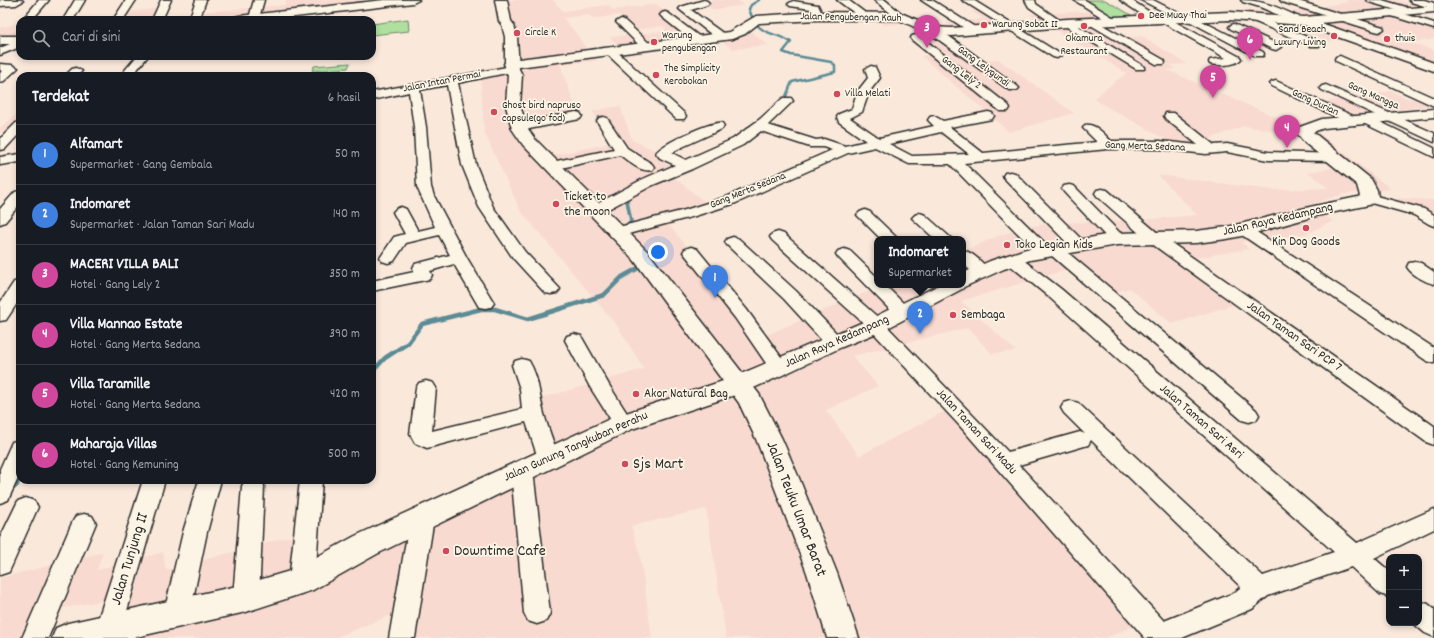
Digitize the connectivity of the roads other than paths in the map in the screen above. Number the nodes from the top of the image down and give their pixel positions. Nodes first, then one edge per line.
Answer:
1 (44, 0) edge
2 (80, 0) edge
3 (131, 0) edge
4 (166, 0) edge
5 (201, 0) edge
6 (259, 0) edge
7 (413, 0) edge
8 (501, 0) edge
9 (507, 0) edge
10 (842, 0) edge
11 (879, 0) edge
12 (926, 0) edge
13 (966, 0) edge
14 (1030, 0) edge
15 (1079, 0) edge
16 (1125, 0) edge
17 (1146, 0) edge
18 (1246, 0) edge
19 (1285, 0) edge
20 (1315, 0) edge
21 (1372, 0) edge
22 (392, 1) edge
23 (0, 2) edge
24 (16, 2) dead end
25 (703, 2) edge
26 (793, 4) dead end
27 (1411, 5) edge
28 (1434, 7) edge
29 (1121, 10) dead end
30 (1388, 12) junction
31 (665, 15) dead end
32 (1366, 15) junction
33 (30, 16) edge
34 (70, 16) edge
35 (121, 16) edge
36 (159, 16) edge
37 (195, 16) edge
38 (255, 16) edge
39 (270, 16) edge
40 (818, 16) junction
41 (901, 17) junction
42 (1212, 17) junction
43 (1252, 17) junction
44 (1342, 17) junction
45 (867, 18) junction
46 (1187, 18) junction
47 (1136, 20) junction
48 (1159, 20) junction
49 (1301, 20) junction
50 (1114, 21) junction
51 (621, 22) dead end
52 (1092, 22) junction
53 (1062, 23) junction
54 (508, 25) junction
55 (1008, 26) junction
56 (1434, 26) edge
57 (937, 28) junction
58 (973, 29) junction
59 (1379, 29) dead end
60 (720, 36) junction
61 (696, 39) junction
62 (13, 41) edge
63 (1315, 44) dead end
64 (646, 46) junction
65 (1276, 47) dead end
66 (610, 51) junction
67 (0, 52) edge
68 (1260, 54) dead end
69 (1057, 55) dead end
70 (1340, 59) dead end
71 (140, 60) edge
72 (1160, 62) dead end
73 (1214, 62) dead end
74 (0, 67) edge
75 (512, 67) junction
76 (1140, 67) dead end
77 (1434, 67) edge
78 (871, 69) dead end
79 (129, 72) edge
80 (0, 79) edge
81 (452, 80) junction
82 (1276, 84) dead end
83 (414, 87) junction
84 (1352, 87) dead end
85 (1013, 88) dead end
86 (376, 95) edge
87 (787, 101) dead end
88 (1434, 102) edge
89 (1004, 108) dead end
90 (1393, 111) junction
91 (1434, 113) edge
92 (576, 116) dead end
93 (680, 116) dead end
94 (988, 116) dead end
95 (1170, 116) dead end
96 (603, 121) dead end
97 (1360, 121) junction
98 (938, 123) junction
99 (718, 126) dead end
100 (759, 126) junction
101 (519, 127) junction
102 (1089, 128) dead end
103 (16, 130) edge
104 (1434, 138) edge
105 (876, 142) junction
106 (1108, 145) junction
107 (0, 146) edge
108 (844, 150) junction
109 (1212, 150) junction
110 (622, 151) junction
111 (1434, 153) edge
112 (1334, 157) junction
113 (16, 159) edge
114 (989, 159) junction
115 (1, 162) edge
116 (956, 163) dead end
117 (552, 166) junction
118 (686, 166) junction
119 (647, 167) dead end
120 (1010, 176) dead end
121 (1069, 189) dead end
122 (1102, 193) dead end
123 (1369, 198) junction
124 (16, 200) edge
125 (594, 210) junction
126 (401, 212) dead end
127 (865, 215) dead end
128 (920, 218) dead end
129 (0, 219) edge
130 (1434, 221) edge
131 (444, 229) junction
132 (1244, 230) junction
133 (617, 232) junction
134 (778, 236) dead end
135 (887, 236) edge
136 (941, 236) edge
137 (414, 237) junction
138 (1154, 238) junction
139 (1116, 239) junction
140 (733, 242) dead end
141 (1079, 246) junction
142 (1050, 251) junction
143 (691, 252) dead end
144 (844, 254) dead end
145 (388, 258) dead end
146 (459, 258) junction
147 (966, 258) edge
148 (1012, 259) junction
149 (1414, 267) dead end
150 (981, 271) junction
151 (966, 278) edge
152 (1434, 279) edge
153 (874, 284) edge
154 (376, 285) edge
155 (551, 288) dead end
156 (878, 288) edge
157 (945, 288) edge
158 (16, 292) edge
159 (485, 303) dead end
160 (902, 312) junction
161 (0, 316) edge
162 (876, 325) junction
163 (574, 340) dead end
164 (834, 342) junction
165 (1434, 357) edge
166 (522, 366) dead end
167 (779, 368) junction
168 (738, 385) junction
169 (426, 388) dead end
170 (1072, 408) dead end
171 (533, 412) junction
172 (1249, 415) dead end
173 (623, 423) junction
174 (1434, 437) edge
175 (1080, 440) dead end
176 (16, 457) edge
177 (548, 458) junction
178 (1004, 461) junction
179 (522, 472) junction
180 (153, 484) edge
181 (209, 484) edge
182 (311, 484) edge
183 (253, 486) dead end
184 (0, 494) edge
185 (26, 506) dead end
186 (422, 518) junction
187 (1434, 518) edge
188 (84, 523) dead end
189 (1354, 556) junction
190 (0, 565) edge
191 (302, 581) junction
192 (1386, 583) edge
193 (1259, 588) junction
194 (246, 598) junction
195 (177, 613) junction
196 (537, 613) dead end
197 (1422, 615) edge
198 (1434, 625) edge
199 (106, 633) edge
200 (1161, 636) edge
201 (35, 638) edge
202 (68, 638) edge
203 (402, 638) edge
204 (843, 638) edge

1 - 33 street
2 - 34 street
3 - 35 street
4 - 36 street
5 - 37 street
6 - 38 street
7 - 22 street
8 - 54 street
9 - 54 street
10 - 45 street
11 - 41 street
12 - 58 street
13 - 55 street
14 - 53 street
15 - 50 street
16 - 48 street
17 - 46 street
18 - 49 street
19 - 44 street
20 - 32 street
21 - 27 street
22 - 39 street
23 - 24 street
25 - 60 street
26 - 40 street
27 - 28 street, Jalan Pengubengan Kauh
27 - 30 street, Jalan Pengubengan Kauh
29 - 47 street
30 - 32 street, Jalan Pengubengan Kauh
30 - 56 street
31 - 61 street
32 - 44 street, Jalan Pengubengan Kauh
40 - 45 street, Jalan Pengubengan Kauh
40 - 60 street, Jalan Pengubengan Kauh
41 - 45 street, Jalan Pengubengan Kauh
41 - 57 street, Jalan Pengubengan Kauh
42 - 43 street, Jalan Pengubengan Kauh
42 - 46 street, Jalan Pengubengan Kauh
42 - 65 street
43 - 49 street, Jalan Pengubengan Kauh
43 - 63 street
44 - 49 street, Jalan Pengubengan Kauh
44 - 59 street
46 - 48 street, Jalan Pengubengan Kauh
46 - 68 street
47 - 48 street, Jalan Pengubengan Kauh
47 - 50 street, Jalan Pengubengan Kauh
48 - 73 street
49 - 77 street
50 - 52 street, Jalan Pengubengan Kauh
51 - 64 street
52 - 53 street, Jalan Pengubengan Kauh
52 - 72 street
53 - 55 street, Jalan Pengubengan Kauh
53 - 76 street
54 - 75 street
55 - 58 street, Jalan Pengubengan Kauh
55 - 69 street
57 - 58 street, Jalan Pengubengan Kauh
57 - 85 street, Gang Lelygundi
57 - 89 street, Gang Lely 2
60 - 61 street, Jalan Pengubengan Kauh
61 - 64 street, Jalan Pengubengan Kauh
62 - 67 street
64 - 66 street, Jalan Pengubengan Kauh
66 - 75 street, Jalan Pengubengan Kauh
66 - 93 street
70 - 88 street
71 - 79 street
74 - 80 street
75 - 81 street, Jalan Intan Permai
75 - 101 street
78 - 105 street, Gang Merta Sedana
81 - 83 street, Jalan Intan Permai
81 - 155 street
82 - 97 street, Gang Durian
83 - 86 street, Jalan Intan Permai
83 - 131 street
84 - 90 street, Gang Mangga
87 - 100 street
90 - 91 street
90 - 97 street
90 - 104 street
92 - 101 street
94 - 98 street, Gang Merta Sedana
95 - 109 street
96 - 110 street
97 - 111 street, Gang Durian
97 - 112 street
98 - 105 street, Gang Merta Sedana
98 - 114 street
99 - 118 street
100 - 108 street
100 - 118 street
101 - 117 street
102 - 106 street
103 - 107 street
105 - 108 street, Gang Merta Sedana
105 - 114 street, Gang Merta Sedana
106 - 109 street, Gang Merta Sedana
106 - 114 street, Gang Merta Sedana
108 - 133 street, Gang Merta Sedana
109 - 112 street, Gang Merta Sedana
110 - 117 street
110 - 119 street
112 - 123 street
113 - 115 street
116 - 142 street
117 - 125 street
118 - 125 street
120 - 141 street
121 - 139 street
122 - 138 street, Jalan Taman Sari PCP 7
123 - 130 street
123 - 132 street, Jalan Raya Kedampang
124 - 129 street
125 - 133 street
126 - 137 street
127 - 135 street
128 - 136 street
131 - 137 street
131 - 146 street
132 - 138 street, Jalan Raya Kedampang
132 - 165 street
133 - 168 street
134 - 162 street, Jalan Taman Sari Madu
137 - 145 street
138 - 139 street, Jalan Raya Kedampang
138 - 174 street, Jalan Taman Sari PCP 7
139 - 141 street, Jalan Raya Kedampang
140 - 164 street
141 - 142 street, Jalan Raya Kedampang
142 - 148 street, Jalan Raya Kedampang
142 - 172 street
143 - 167 street
144 - 153 street
146 - 154 street
146 - 159 street
147 - 150 street
148 - 150 street, Jalan Raya Kedampang
148 - 189 street, Jalan Taman Sari Asri
149 - 152 street
150 - 151 street, Jalan Raya Kedampang
156 - 160 street
157 - 160 street, Jalan Raya Kedampang
158 - 161 street
160 - 162 street, Jalan Raya Kedampang
162 - 164 street, Jalan Raya Kedampang
162 - 178 street, Jalan Taman Sari Madu
163 - 173 street
164 - 167 street, Jalan Raya Kedampang
166 - 171 street
167 - 168 street, Jalan Raya Kedampang
168 - 173 street, Jalan Gunung Tangkuban Perahu
168 - 204 street, Jalan Teuku Umar Barat
169 - 171 street
170 - 193 street
171 - 177 street
173 - 177 street, Jalan Gunung Tangkuban Perahu
175 - 178 street
176 - 184 street
177 - 179 street, Jalan Gunung Tangkuban Perahu
178 - 200 street, Jalan Taman Sari Madu
179 - 186 street, Jalan Gunung Tangkuban Perahu
179 - 196 street
180 - 199 street, Jalan Tunjung II
181 - 195 street
182 - 191 street
183 - 194 street
185 - 190 street
186 - 191 street, Jalan Gunung Tangkuban Perahu
186 - 203 street
187 - 189 street
188 - 201 street
189 - 192 street, Jalan Taman Sari Asri
189 - 193 street
191 - 194 street, Jalan Gunung Tangkuban Perahu
193 - 200 street
194 - 195 street, Jalan Gunung Tangkuban Perahu
195 - 199 street, Jalan Gunung Tangkuban Perahu
197 - 198 street
199 - 202 street, Jalan Gunung Tangkuban Perahu

